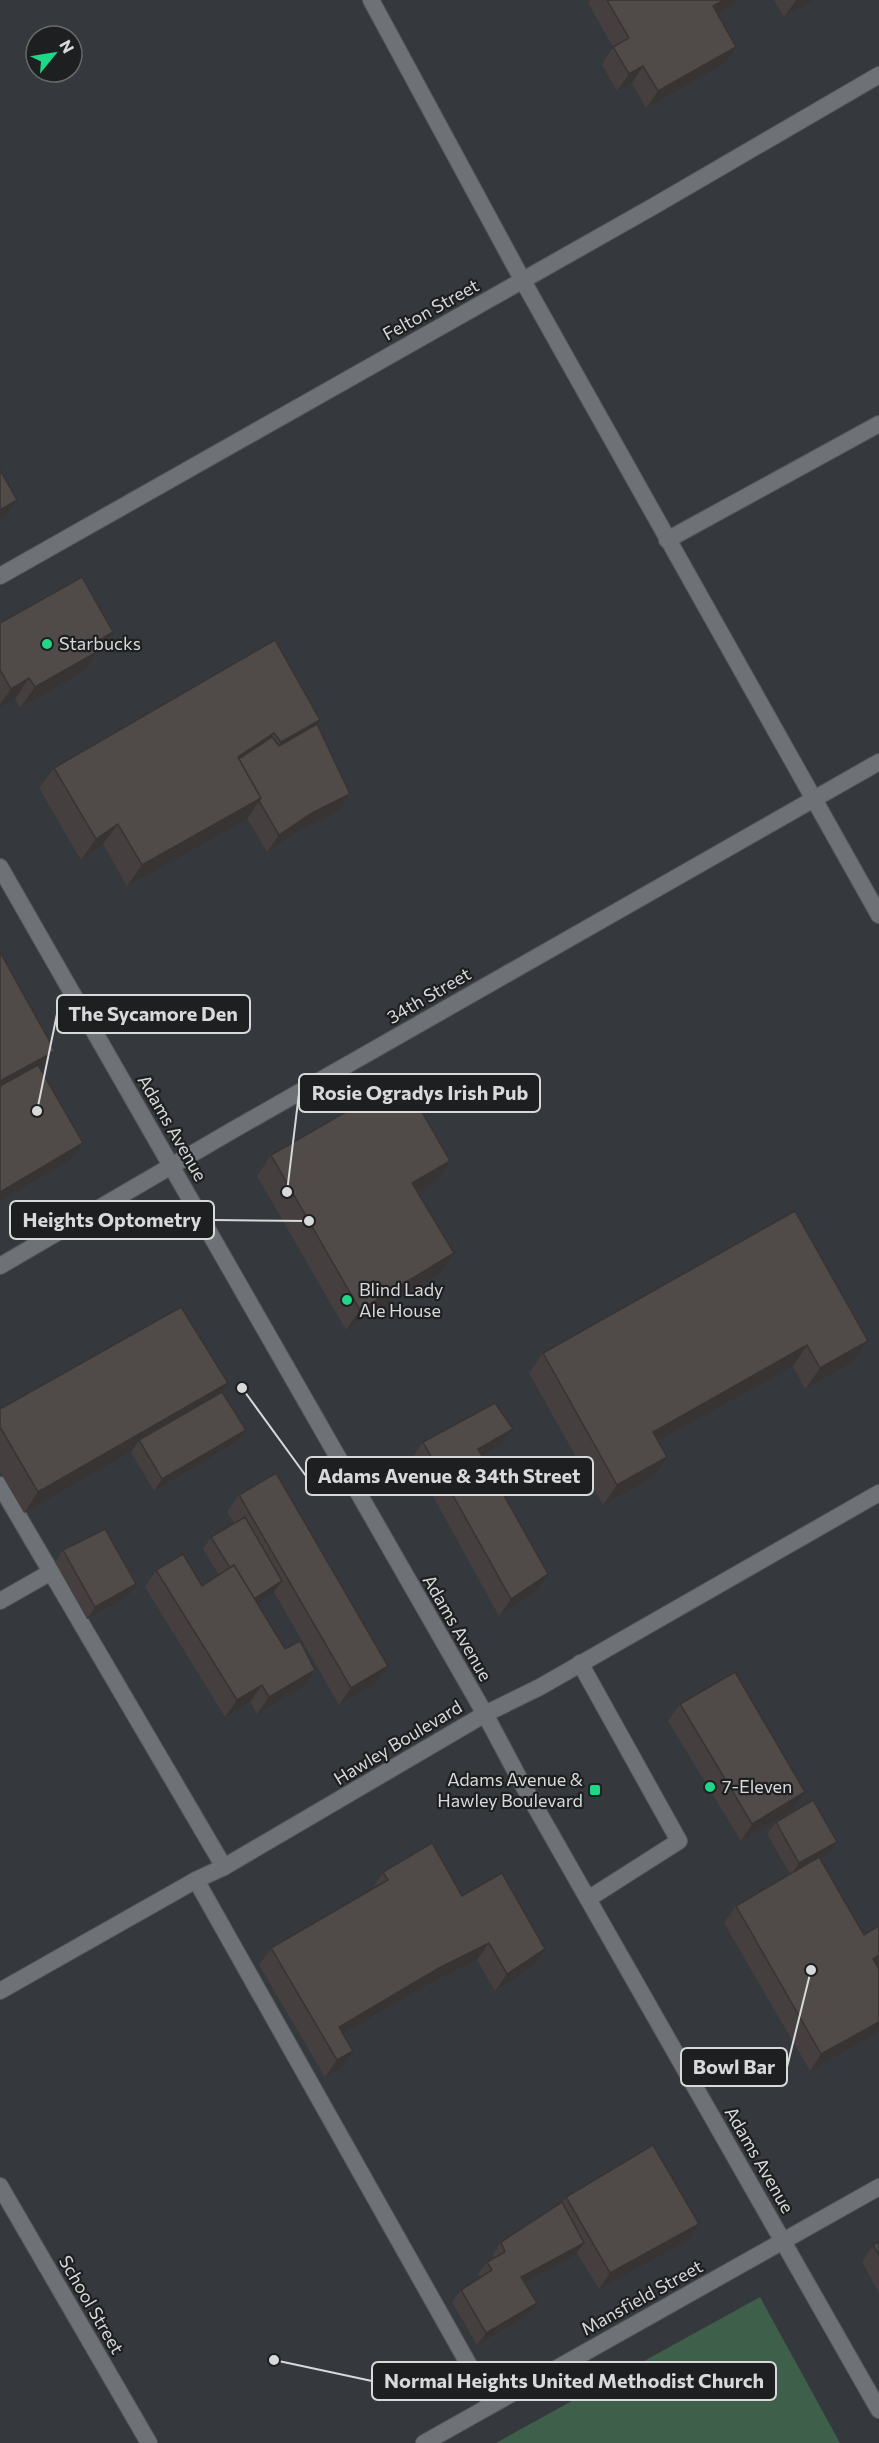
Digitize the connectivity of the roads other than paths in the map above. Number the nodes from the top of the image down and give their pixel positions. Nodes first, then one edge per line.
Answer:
1 (371, 0) edge
2 (879, 75) edge
3 (523, 281) junction
4 (879, 424) edge
5 (667, 540) junction
6 (0, 576) edge
7 (879, 762) edge
8 (814, 799) junction
9 (0, 867) edge
10 (879, 915) edge
11 (171, 1166) junction
12 (0, 1266) edge
13 (0, 1485) edge
14 (879, 1493) edge
15 (51, 1572) junction
16 (0, 1601) edge
17 (580, 1663) junction
18 (485, 1714) junction
19 (224, 1867) junction
20 (196, 1880) junction
21 (588, 1899) junction
22 (0, 1990) edge
23 (0, 2186) edge
24 (879, 2187) edge
25 (784, 2242) junction
26 (491, 2404) junction
27 (879, 2410) edge
28 (148, 2443) edge
29 (424, 2443) edge

1 - 3 street
2 - 3 street, Felton Street
3 - 5 street
3 - 6 street, Felton Street
4 - 5 street
5 - 8 street
7 - 8 street, 34th Street
8 - 10 street
8 - 11 street, 34th Street
9 - 11 street, Adams Avenue
11 - 12 street, 34th Street
11 - 18 street, Adams Avenue
13 - 15 street
14 - 17 street, Hawley Boulevard
15 - 16 street
15 - 19 street
17 - 18 street, Hawley Boulevard
17 - 21 street
18 - 19 street, Hawley Boulevard
18 - 21 street, Adams Avenue
19 - 20 street, Hawley Boulevard
20 - 22 street, Hawley Boulevard
20 - 26 street
21 - 25 street, Adams Avenue
23 - 28 street, School Street
24 - 25 street, Mansfield Street
25 - 26 street, Mansfield Street
25 - 27 street, Adams Avenue
26 - 29 street, Mansfield Street

